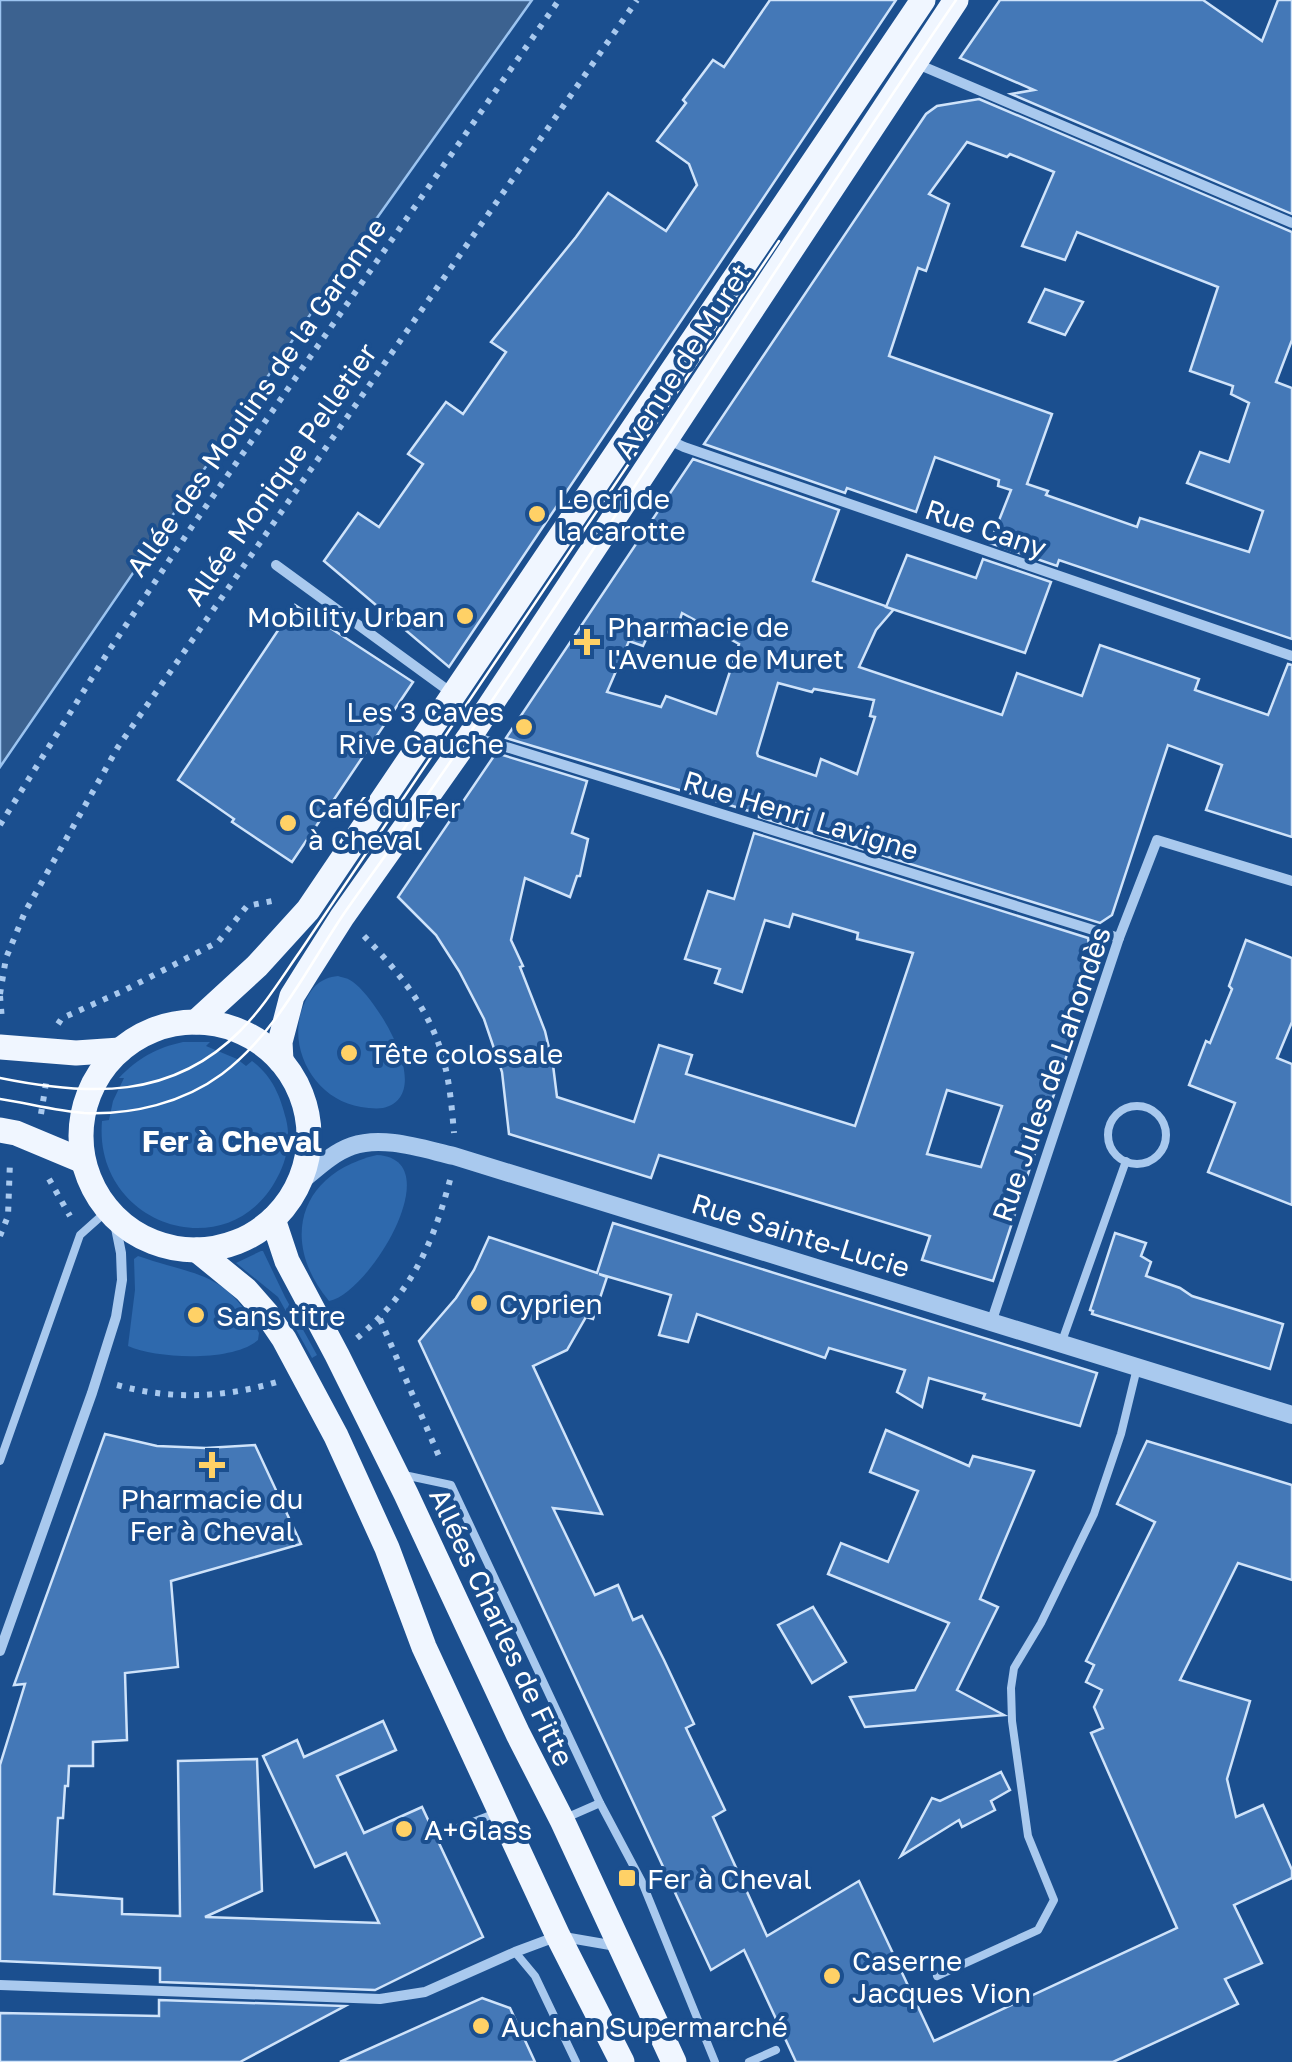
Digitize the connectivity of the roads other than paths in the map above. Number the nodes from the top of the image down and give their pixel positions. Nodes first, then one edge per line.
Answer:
1 (922, 0) edge
2 (956, 0) edge
3 (914, 62) junction
4 (1292, 223) edge
5 (666, 438) junction
6 (276, 565) dead end
7 (1292, 656) edge
8 (453, 695) junction
9 (470, 736) junction
10 (1292, 881) edge
11 (1120, 938) junction
12 (196, 1022) junction
13 (0, 1047) edge
14 (120, 1050) junction
15 (282, 1062) junction
16 (0, 1130) edge
17 (83, 1161) junction
18 (1126, 1161) junction
19 (300, 1182) junction
20 (111, 1214) junction
21 (273, 1219) junction
22 (197, 1250) junction
23 (991, 1323) junction
24 (1060, 1344) junction
25 (1136, 1368) junction
26 (1292, 1415) edge
27 (0, 1461) edge
28 (395, 1473) junction
29 (0, 1651) edge
30 (600, 1803) junction
31 (500, 1812) junction
32 (562, 1820) junction
33 (460, 1827) dead end
34 (558, 1936) junction
35 (620, 1946) junction
36 (515, 1952) junction
37 (937, 1976) dead end
38 (0, 1986) edge
39 (776, 2050) dead end
40 (576, 2062) edge
41 (622, 2062) edge
42 (674, 2062) edge
43 (715, 2062) edge
44 (749, 2062) edge

1 - 8 main road, Avenue de Muret
2 - 3 main road, Avenue de Muret
3 - 4 street
3 - 5 main road, Avenue de Muret
5 - 7 street, Rue Cany
5 - 9 main road, Avenue de Muret
6 - 8 street
8 - 12 main road, Avenue de Muret
9 - 11 street, Rue Henri Lavigne
9 - 15 main road, Avenue de Muret
10 - 11 street, Rue Jules de Lahondès
11 - 23 street, Rue Jules de Lahondès
12 - 14 main road
12 - 15 main road
13 - 14 main road
14 - 17 main road
15 - 19 main road
16 - 17 main road
17 - 20 main road
18 - 18 lane
18 - 24 lane
19 - 21 main road
19 - 23 street, Rue Sainte-Lucie
20 - 22 main road
20 - 27 lane
20 - 29 street
21 - 22 main road
21 - 28 main road, Allées Charles de Fitte
22 - 31 main road
23 - 24 street, Rue Sainte-Lucie
24 - 25 street, Rue Sainte-Lucie
25 - 26 street, Rue Sainte-Lucie
25 - 37 lane
28 - 30 lane
28 - 32 main road, Allées Charles de Fitte
30 - 32 lane
30 - 43 lane
31 - 33 lane
31 - 34 main road
32 - 35 main road, Allées Charles de Fitte
34 - 35 street
34 - 36 street
34 - 41 main road
35 - 42 main road, Allées Charles de Fitte
36 - 38 street
36 - 40 lane
39 - 44 lane

